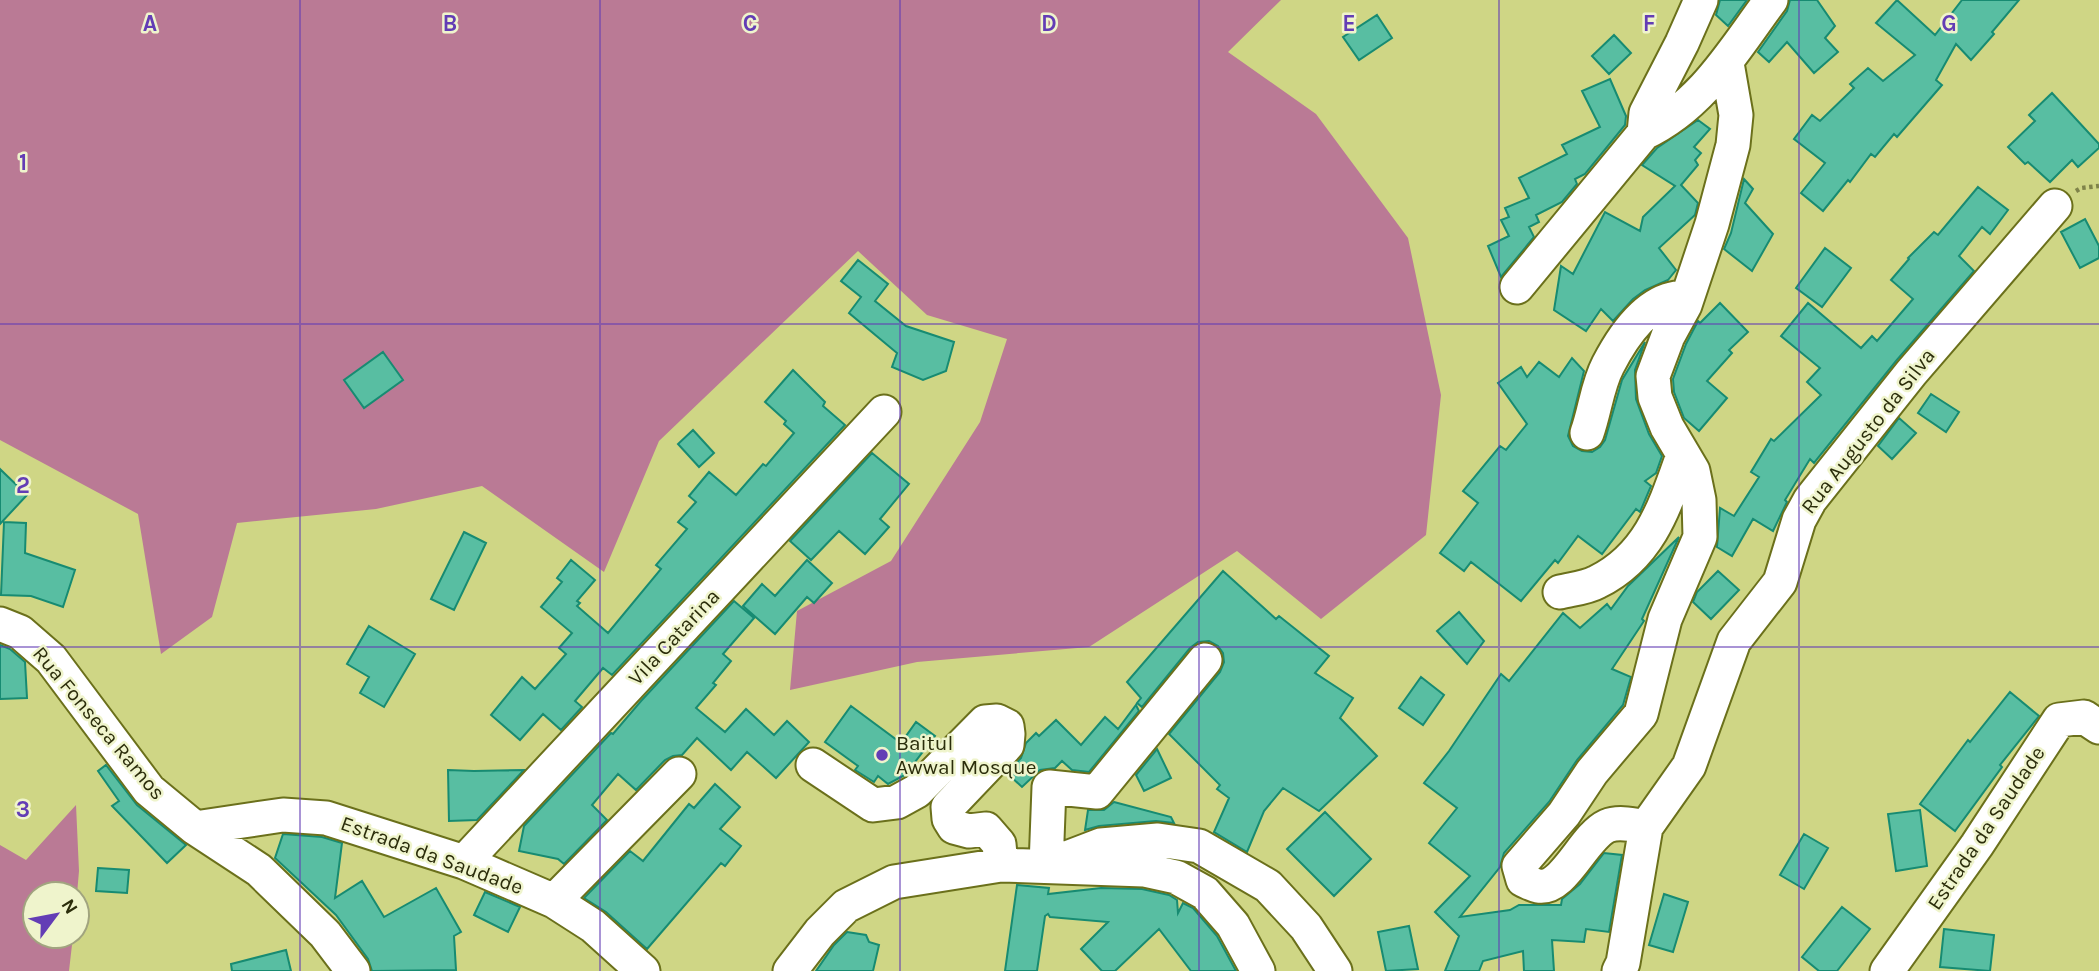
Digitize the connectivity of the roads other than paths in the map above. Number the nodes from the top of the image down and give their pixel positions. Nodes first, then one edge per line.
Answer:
1 (1701, 0) edge
2 (1770, 0) edge
3 (1727, 63) junction
4 (1644, 133) junction
5 (2055, 206) dead end
6 (1517, 287) dead end
7 (1685, 305) junction
8 (884, 412) dead end
9 (1587, 433) dead end
10 (1683, 455) junction
11 (1560, 592) dead end
12 (0, 624) edge
13 (1205, 660) dead end
14 (2099, 727) edge
15 (813, 765) dead end
16 (679, 774) dead end
17 (1646, 827) junction
18 (195, 828) junction
19 (464, 862) junction
20 (1001, 865) junction
21 (1046, 866) junction
22 (554, 901) junction
23 (353, 971) edge
24 (643, 971) edge
25 (790, 971) edge
26 (1258, 971) edge
27 (1335, 971) edge
28 (1619, 971) edge
29 (1887, 971) edge

1 - 4 street
2 - 3 street
3 - 4 street
3 - 7 street
4 - 6 street
5 - 17 street, Rua Augusto da Silva
7 - 9 street
7 - 10 street
8 - 19 street, Vila Catarina
10 - 11 street
10 - 17 street
12 - 18 street, Rua Fonseca Ramos
13 - 21 street
14 - 29 street, Estrada da Saudade
15 - 20 street
16 - 22 street
17 - 28 street
18 - 19 street, Estrada da Saudade
18 - 23 street, Rua Fonseca Ramos
19 - 22 street, Estrada da Saudade
20 - 21 street
20 - 25 street
21 - 26 street
21 - 27 street
22 - 24 street, Estrada da Saudade

